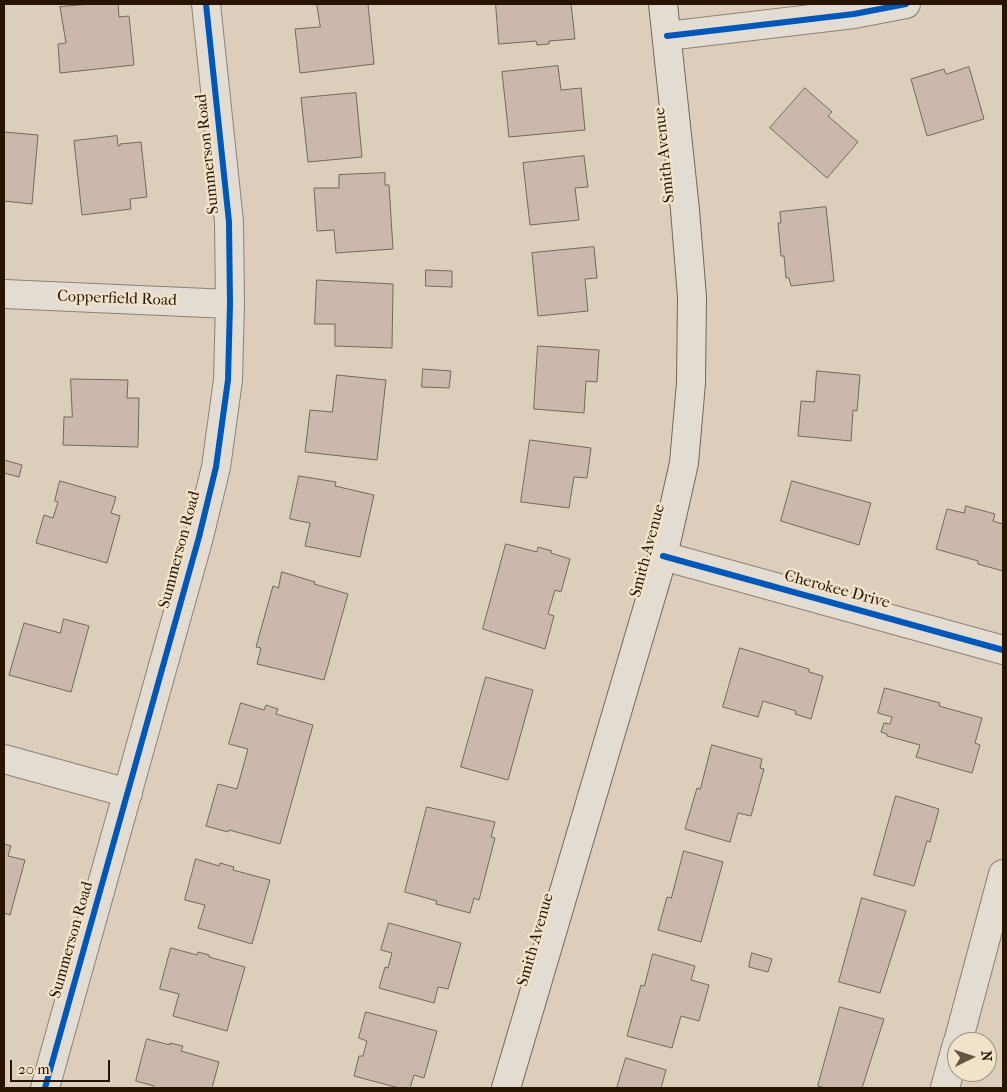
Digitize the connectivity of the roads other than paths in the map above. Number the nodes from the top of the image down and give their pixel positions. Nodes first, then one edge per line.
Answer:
1 (206, 4) edge
2 (664, 4) edge
3 (906, 4) edge
4 (667, 36) junction
5 (4, 294) edge
6 (230, 304) junction
7 (662, 556) junction
8 (1003, 650) edge
9 (4, 759) edge
10 (128, 793) junction
11 (1003, 874) edge
12 (960, 1032) edge
13 (46, 1088) edge
14 (506, 1088) edge

1 - 6 street, Summerson Road
2 - 4 street, Smith Avenue
3 - 4 street
4 - 7 street, Smith Avenue
5 - 6 street, Copperfield Road
6 - 10 street, Summerson Road
7 - 8 street, Cherokee Drive
7 - 14 street, Smith Avenue
9 - 10 street
10 - 13 street, Summerson Road
11 - 12 street

